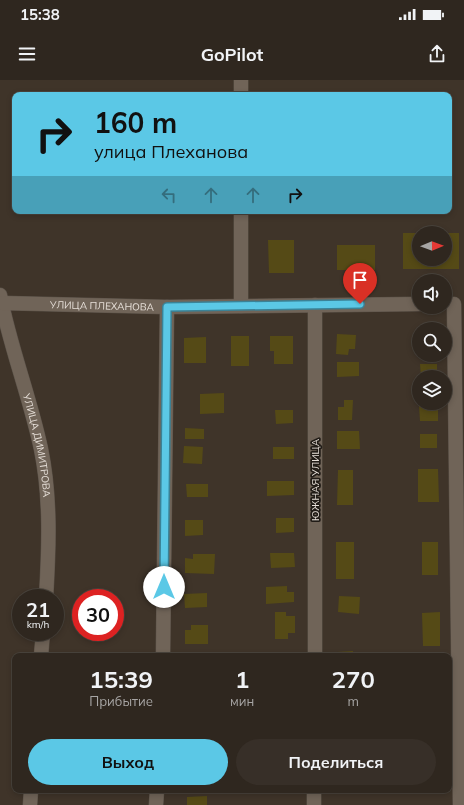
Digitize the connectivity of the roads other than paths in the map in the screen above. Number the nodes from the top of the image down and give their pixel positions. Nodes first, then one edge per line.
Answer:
1 (241, 80) edge
2 (241, 92) edge
3 (241, 214) edge
4 (1, 299) edge
5 (412, 304) edge
6 (454, 304) edge
7 (315, 305) junction
8 (242, 306) junction
9 (167, 307) junction
10 (47, 589) edge
11 (43, 641) edge
12 (42, 653) edge
13 (163, 653) edge
14 (314, 653) edge
15 (32, 793) edge
16 (157, 793) edge
17 (314, 793) edge
18 (30, 805) edge
19 (156, 805) edge
20 (314, 805) edge
21 (460, 805) edge

1 - 2 street
3 - 8 street
4 - 9 street, УЛИЦА ПЛЕХАНОВА
4 - 10 street, УЛИЦА ДИМИТРОВА
5 - 7 street, УЛИЦА ПЛЕХАНОВА
6 - 21 street
7 - 8 street, УЛИЦА ПЛЕХАНОВА
7 - 14 street, ЮЖНАЯ УЛИЦА
8 - 9 street, УЛИЦА ПЛЕХАНОВА
9 - 13 street
11 - 12 street
15 - 18 street
16 - 19 street
17 - 20 street

